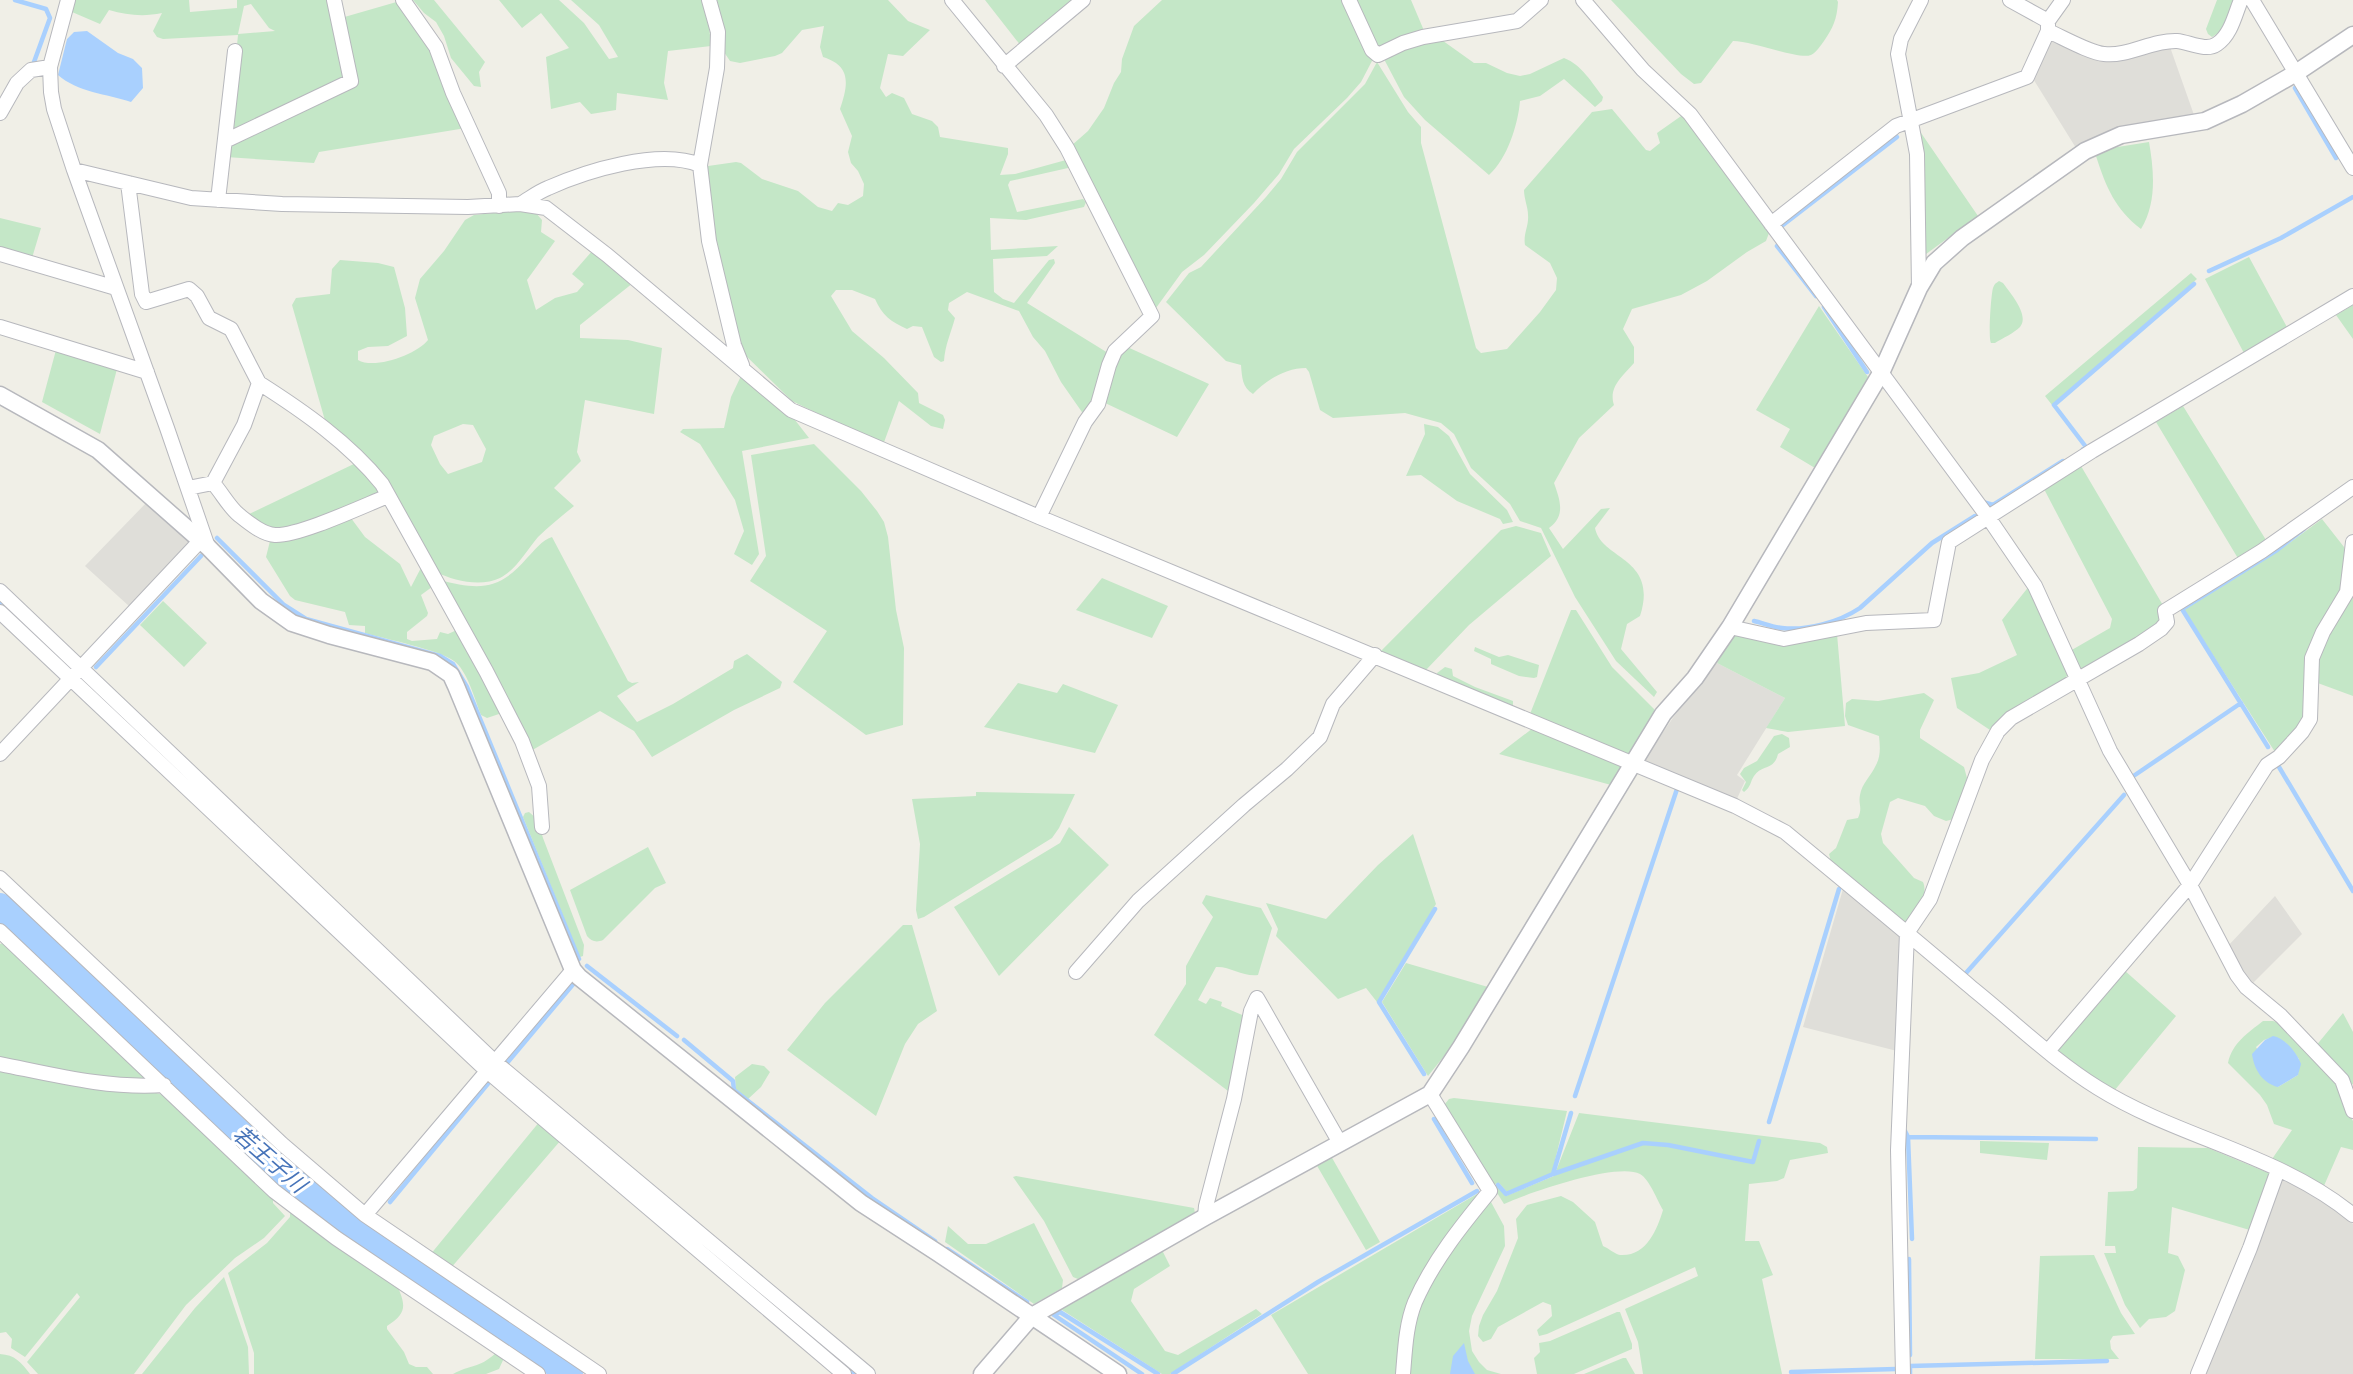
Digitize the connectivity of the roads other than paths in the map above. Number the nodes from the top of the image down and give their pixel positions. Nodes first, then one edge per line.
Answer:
1 (334, 0) edge
2 (403, 0) edge
3 (709, 0) edge
4 (952, 0) edge
5 (1083, 0) edge
6 (1349, 0) edge
7 (1541, 0) edge
8 (1583, 0) edge
9 (1921, 0) edge
10 (2010, 0) edge
11 (2062, 0) edge
12 (2241, 0) edge
13 (2252, 0) edge
14 (65, 1) edge
15 (2048, 26) junction
16 (2353, 35) edge
17 (235, 51) dead end
18 (1004, 66) junction
19 (50, 67) junction
20 (2296, 73) junction
21 (0, 113) edge
22 (1909, 121) junction
23 (225, 141) junction
24 (700, 165) junction
25 (2353, 168) edge
26 (74, 170) junction
27 (128, 183) junction
28 (218, 200) junction
29 (520, 204) junction
30 (499, 206) junction
31 (1771, 224) junction
32 (0, 254) edge
33 (116, 288) junction
34 (1918, 288) junction
35 (2353, 296) edge
36 (0, 327) edge
37 (743, 367) junction
38 (147, 372) junction
39 (1881, 373) junction
40 (259, 383) junction
41 (0, 395) edge
42 (213, 483) junction
43 (2353, 487) edge
44 (188, 488) junction
45 (388, 496) junction
46 (1039, 517) junction
47 (1988, 517) junction
48 (2353, 542) edge
49 (204, 544) junction
50 (0, 591) edge
51 (0, 612) edge
52 (1730, 627) junction
53 (1375, 655) junction
54 (81, 668) junction
55 (2076, 679) junction
56 (70, 680) junction
57 (0, 754) edge
58 (1633, 763) junction
59 (542, 827) dead end
60 (0, 878) edge
61 (2190, 885) junction
62 (0, 931) edge
63 (1907, 933) junction
64 (573, 970) junction
65 (1076, 972) dead end
66 (2048, 1051) junction
67 (0, 1064) edge
68 (491, 1066) junction
69 (164, 1085) junction
70 (1430, 1094) junction
71 (2353, 1111) edge
72 (1340, 1143) junction
73 (2278, 1170) junction
74 (2350, 1209) edge
75 (365, 1215) junction
76 (1205, 1217) junction
77 (1032, 1316) junction
78 (538, 1374) edge
79 (599, 1374) edge
80 (844, 1374) edge
81 (868, 1374) edge
82 (982, 1374) edge
83 (1118, 1374) edge
84 (1404, 1374) edge
85 (1903, 1374) edge
86 (2198, 1374) edge

1 - 23 street
2 - 30 street
3 - 24 street
4 - 18 street
5 - 18 street
6 - 7 street
8 - 31 street
9 - 22 street
10 - 15 street
11 - 15 street
12 - 15 street
13 - 20 street
14 - 19 street
15 - 22 street
16 - 20 street
17 - 23 street
18 - 46 street
19 - 21 street
19 - 26 street
20 - 25 street
20 - 34 street
22 - 31 street
22 - 34 street
23 - 28 street
24 - 29 street
24 - 37 street
26 - 27 street
26 - 33 street
27 - 28 street
27 - 40 street
28 - 30 street
29 - 30 street
29 - 37 street
31 - 39 street
32 - 33 street
33 - 38 street
34 - 39 street
35 - 47 street
36 - 38 street
37 - 46 street
38 - 44 street
39 - 47 street
39 - 52 street
40 - 42 street
40 - 45 street
41 - 49 street
42 - 44 street
42 - 45 street
43 - 55 street
44 - 49 street
45 - 59 street
46 - 53 street
47 - 52 street
47 - 55 street
48 - 61 street
49 - 54 street
49 - 64 street
50 - 54 street
51 - 56 street
52 - 58 street
53 - 58 street
53 - 65 street
54 - 56 street
54 - 68 street
55 - 61 street
55 - 63 street
56 - 57 street
56 - 68 street
58 - 63 street
58 - 70 street
60 - 75 street
61 - 66 street
61 - 71 street
62 - 69 street
63 - 66 street
63 - 85 street
64 - 68 street
64 - 77 street
66 - 73 street
67 - 69 street
68 - 75 street
68 - 80 street
68 - 81 street
69 - 78 street
70 - 72 street
70 - 84 street
72 - 76 street
72 - 76 street
73 - 74 street
73 - 86 street
75 - 79 street
76 - 77 street
77 - 82 street
77 - 83 street

